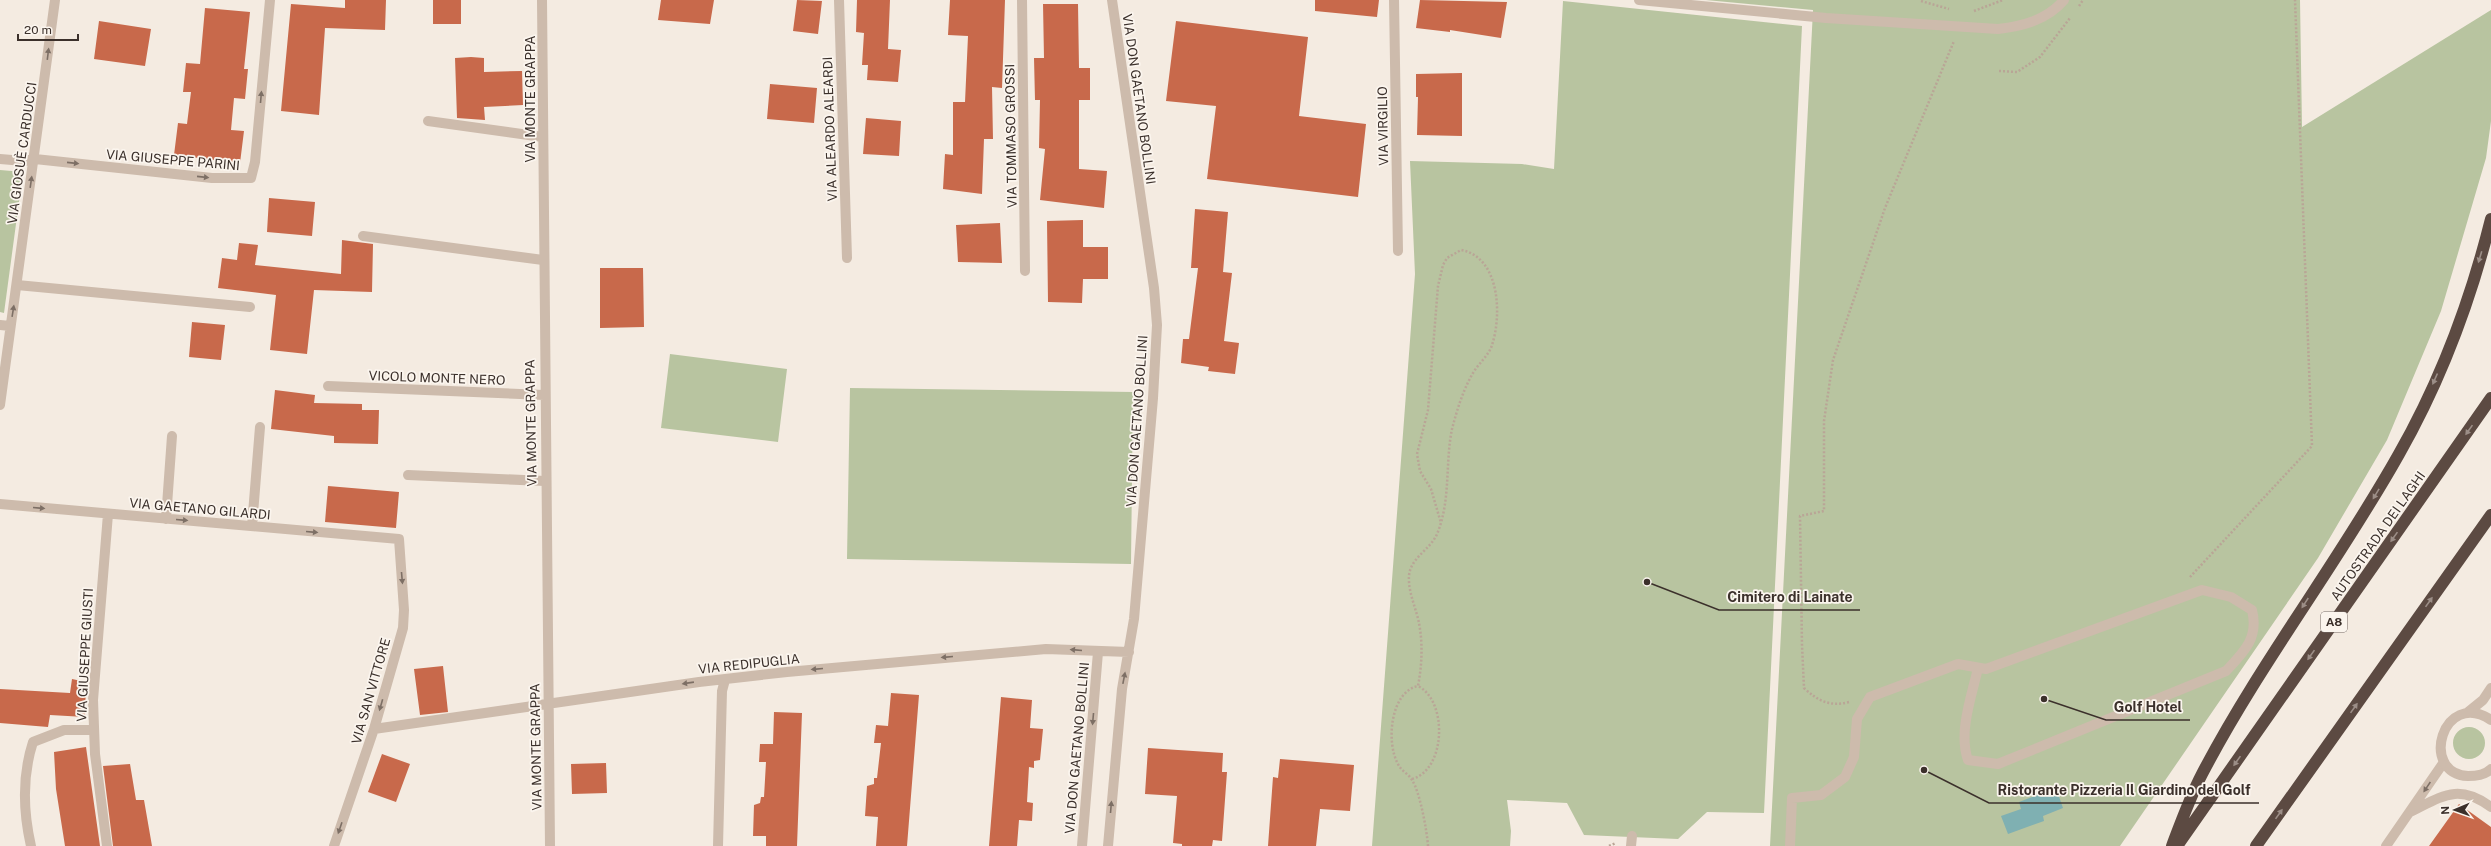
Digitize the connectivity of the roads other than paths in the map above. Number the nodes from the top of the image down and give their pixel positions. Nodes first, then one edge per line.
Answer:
1 (55, 0) edge
2 (270, 0) edge
3 (542, 0) edge
4 (840, 0) edge
5 (1022, 0) edge
6 (1112, 0) edge
7 (1394, 0) edge
8 (1639, 0) edge
9 (2064, 0) edge
10 (428, 121) dead end
11 (543, 137) junction
12 (0, 159) edge
13 (35, 159) junction
14 (2491, 219) edge
15 (363, 236) dead end
16 (1398, 251) dead end
17 (847, 258) dead end
18 (543, 260) junction
19 (1025, 271) dead end
20 (17, 284) junction
21 (250, 307) dead end
22 (5, 326) edge
23 (328, 386) dead end
24 (544, 395) junction
25 (2491, 398) edge
26 (0, 405) edge
27 (260, 427) dead end
28 (172, 436) dead end
29 (408, 475) dead end
30 (545, 481) junction
31 (0, 504) edge
32 (108, 514) junction
33 (2491, 515) edge
34 (166, 519) junction
35 (252, 526) junction
36 (398, 539) joint
37 (1098, 652) junction
38 (1129, 652) junction
39 (1978, 668) junction
40 (725, 680) junction
41 (2491, 688) edge
42 (548, 704) junction
43 (2467, 713) junction
44 (2491, 720) edge
45 (374, 729) junction
46 (94, 730) junction
47 (2444, 762) junction
48 (2491, 769) edge
49 (2476, 776) junction
50 (2491, 779) edge
51 (2491, 807) edge
52 (2410, 812) junction
53 (31, 846) edge
54 (107, 846) edge
55 (334, 846) edge
56 (550, 846) edge
57 (718, 846) edge
58 (1082, 846) edge
59 (1108, 846) edge
60 (1790, 846) edge
61 (2172, 846) edge
62 (2177, 846) edge
63 (2256, 846) edge
64 (2386, 846) edge

13 -> 1 street, VIA GIOSUÈ CARDUCCI
13 -> 2 street, VIA GIUSEPPE PARINI
3 - 11 street, VIA MONTE GRAPPA
4 - 17 street, VIA ALEARDO ALEARDI
5 - 19 street, VIA TOMMASO GROSSI
6 - 38 street, VIA DON GAETANO BOLLINI
7 - 16 street, VIA VIRGILIO
8 - 9 street
10 - 11 street
11 - 18 street, VIA MONTE GRAPPA
12 - 13 street
20 -> 13 street, VIA GIOSUÈ CARDUCCI
14 -> 61 highway
15 - 18 street
18 - 24 street, VIA MONTE GRAPPA
20 - 21 street
22 -> 20 street, VIA GIOSUÈ CARDUCCI
22 - 26 street, VIA GIOSUÈ CARDUCCI
23 - 24 street, VICOLO MONTE NERO
24 - 30 street, VIA MONTE GRAPPA
25 -> 62 highway, AUTOSTRADA DEI LAGHI / A8
27 - 35 street
28 - 34 street
29 - 30 street
30 - 42 street, VIA MONTE GRAPPA
31 -> 32 street, VIA GAETANO GILARDI
32 - 34 street, VIA GAETANO GILARDI
32 - 46 street, VIA GIUSEPPE GIUSTI
63 -> 33 highway
34 -> 35 street, VIA GAETANO GILARDI
35 -> 36 street, VIA GAETANO GILARDI
36 -> 45 street, VIA SAN VITTORE
37 - 38 street, VIA REDIPUGLIA
37 -> 40 street, VIA REDIPUGLIA
37 -> 58 street, VIA DON GAETANO BOLLINI
59 -> 38 street, VIA DON GAETANO BOLLINI
39 - 39 street
39 - 60 street
40 -> 42 street, VIA REDIPUGLIA
40 - 57 street
41 - 43 street
42 - 45 street, VIA REDIPUGLIA
42 - 56 street, VIA MONTE GRAPPA
43 - 44 street
43 - 47 street
45 -> 55 street, VIA SAN VITTORE
46 - 53 street
46 - 54 street, VIA GIUSEPPE GIUSTI
47 - 49 street
47 -> 52 street
48 - 49 street
49 - 50 street
51 - 52 street
52 - 64 street

